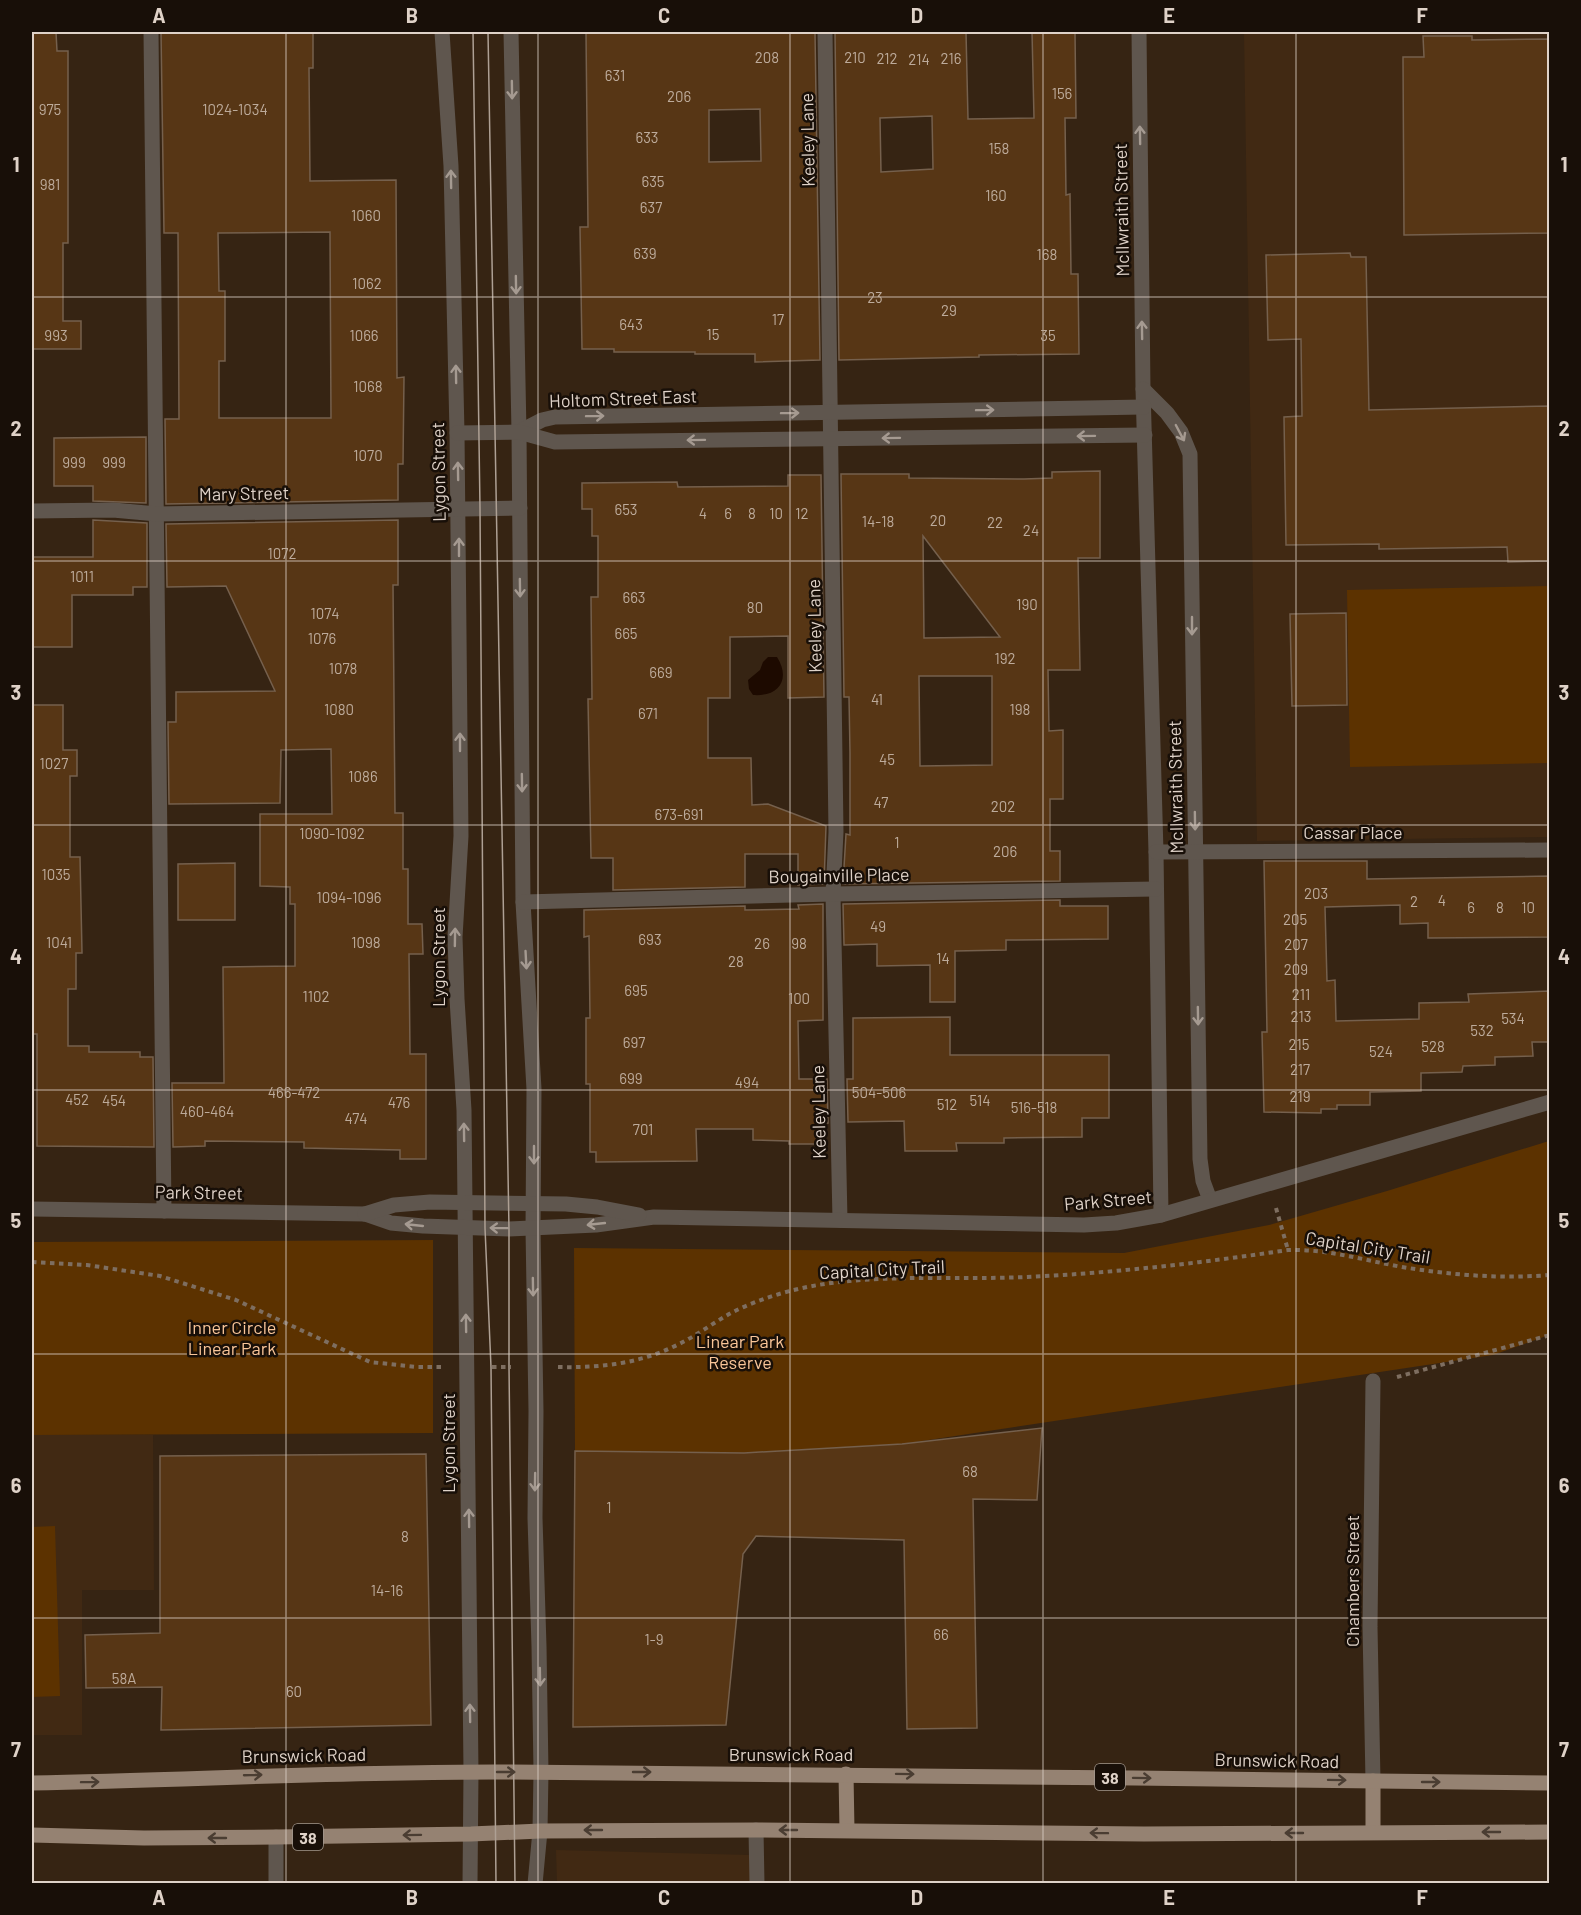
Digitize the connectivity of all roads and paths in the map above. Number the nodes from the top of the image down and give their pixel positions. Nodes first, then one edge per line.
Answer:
1 (151, 32) edge
2 (442, 32) edge
3 (511, 32) edge
4 (825, 32) edge
5 (1138, 32) edge
6 (1143, 389) junction
7 (1144, 407) junction
8 (831, 412) junction
9 (519, 432) junction
10 (457, 433) junction
11 (1144, 435) junction
12 (831, 438) junction
13 (520, 508) junction
14 (458, 509) junction
15 (32, 510) edge
16 (157, 514) junction
17 (1550, 850) edge
18 (1156, 852) junction
19 (1196, 852) junction
20 (1156, 889) junction
21 (833, 894) junction
22 (523, 902) junction
23 (1550, 1102) edge
24 (1269, 1183) junction
25 (1210, 1200) junction
26 (465, 1202) junction
27 (534, 1203) junction
28 (32, 1209) edge
29 (164, 1211) junction
30 (366, 1214) junction
31 (1161, 1215) junction
32 (654, 1217) junction
33 (840, 1220) junction
34 (465, 1228) junction
35 (533, 1229) junction
36 (1288, 1250) junction
37 (32, 1262) edge
38 (1550, 1275) edge
39 (1550, 1335) edge
40 (467, 1367) junction
41 (535, 1367) junction
42 (1373, 1382) joint
43 (471, 1772) junction
44 (541, 1772) junction
45 (846, 1773) junction
46 (1373, 1781) junction
47 (32, 1783) edge
48 (1550, 1783) edge
49 (756, 1830) junction
50 (847, 1830) junction
51 (540, 1831) junction
52 (1373, 1832) junction
53 (1550, 1832) edge
54 (471, 1834) junction
55 (32, 1835) edge
56 (276, 1837) junction
57 (276, 1884) edge
58 (471, 1884) edge
59 (535, 1884) edge
60 (757, 1884) edge

1 - 16 street
10 -> 2 street, Lygon Street
3 -> 9 street
4 - 8 street, Keeley Lane
6 -> 5 street, McIlwraith Street
6 - 7 street, McIlwraith Street
6 -> 19 street, McIlwraith Street
8 -> 7 street, Holtom Street East
7 - 11 street, McIlwraith Street
9 -> 8 street, Holtom Street East
8 - 12 street, Keeley Lane
9 - 10 street
12 -> 9 street
9 - 13 street
14 -> 10 street, Lygon Street
11 -> 12 street
11 - 18 street, McIlwraith Street
12 - 21 street, Keeley Lane
13 - 14 street, Mary Street
13 -> 22 street
14 - 16 street, Mary Street
26 -> 14 street, Lygon Street
15 - 16 street, Mary Street
16 - 29 street
17 - 19 street, Cassar Place
18 - 19 street, Cassar Place
18 - 20 street, McIlwraith Street
19 -> 25 street, McIlwraith Street
20 - 21 street, Bougainville Place
20 - 31 street, McIlwraith Street
21 - 22 street, Bougainville Place
21 - 33 street, Keeley Lane
22 -> 27 street
23 - 24 street, Park Street
24 - 25 street, Park Street
24 - 36 path
25 - 31 street, Park Street
26 - 27 street, Park Street
26 - 30 street, Park Street
26 - 34 street, Lygon Street
27 - 32 street, Park Street
27 - 35 street
28 - 29 street, Park Street
29 - 30 street, Park Street
34 -> 30 street, Park Street
31 - 33 street, Park Street
32 - 33 street, Park Street
32 -> 35 street, Park Street
35 -> 34 street, Park Street
40 -> 34 street, Lygon Street
35 -> 41 street
36 - 38 path, Capital City Trail
36 - 41 path, Capital City Trail
37 - 40 path, Capital City Trail
39 - 42 path
40 - 41 path, Capital City Trail
43 -> 40 street, Lygon Street
41 -> 44 street
42 - 46 street, Chambers Street
43 -> 44 main road, Brunswick Road / 38
47 -> 43 main road, Brunswick Road / 38
43 - 54 street, Lygon Street
44 -> 45 main road, Brunswick Road / 38
44 - 51 street
45 -> 46 main road, Brunswick Road / 38
45 - 50 main road
46 -> 48 main road, Brunswick Road / 38
46 - 52 main road
50 -> 49 main road, 38
49 -> 51 main road, 38
49 - 60 street
52 -> 50 main road, 38
51 - 54 main road, 38
51 - 59 street
53 -> 52 main road, 38
54 -> 56 main road, 38
54 - 58 street, Lygon Street
56 -> 55 main road, 38
56 - 57 street

